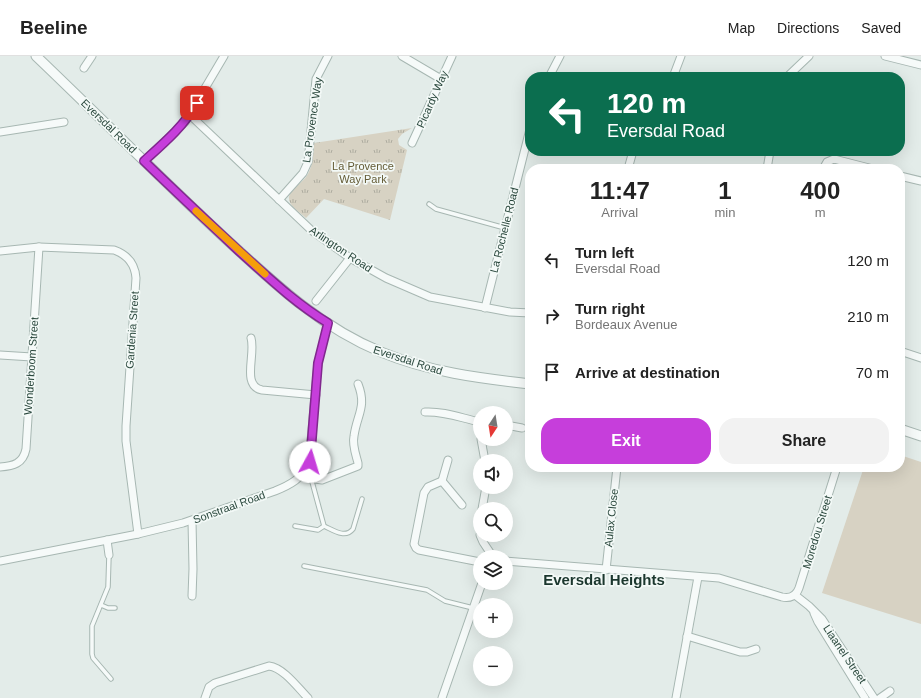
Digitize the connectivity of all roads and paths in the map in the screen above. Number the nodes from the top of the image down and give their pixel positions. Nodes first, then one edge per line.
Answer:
1 (36, 56) edge
2 (92, 56) edge
3 (224, 56) edge
4 (328, 56) edge
5 (402, 56) edge
6 (452, 56) edge
7 (560, 56) edge
8 (681, 56) edge
9 (809, 56) edge
10 (885, 56) edge
11 (921, 65) edge
12 (84, 68) dead end
13 (552, 72) edge
14 (675, 72) edge
15 (793, 72) edge
16 (441, 79) junction
17 (190, 115) junction
18 (64, 122) dead end
19 (0, 124) edge
20 (4, 131) edge
21 (412, 143) dead end
22 (525, 149) edge
23 (144, 161) junction
24 (826, 164) edge
25 (854, 164) edge
26 (905, 177) edge
27 (921, 181) edge
28 (279, 200) junction
29 (429, 204) dead end
30 (505, 228) junction
31 (39, 247) junction
32 (0, 251) edge
33 (350, 258) junction
34 (316, 301) dead end
35 (485, 308) junction
36 (525, 313) edge
37 (328, 323) junction
38 (251, 338) dead end
39 (905, 353) edge
40 (0, 355) edge
41 (32, 357) junction
42 (921, 358) edge
43 (525, 383) edge
44 (358, 384) dead end
45 (316, 395) junction
46 (425, 412) dead end
47 (473, 420) edge
48 (513, 426) edge
49 (522, 428) dead end
50 (905, 431) edge
51 (921, 436) edge
52 (448, 460) dead end
53 (0, 467) edge
54 (304, 472) junction
55 (616, 472) edge
56 (835, 472) edge
57 (311, 477) junction
58 (442, 481) junction
59 (362, 499) dead end
60 (462, 505) dead end
61 (192, 521) junction
62 (295, 526) dead end
63 (324, 526) junction
64 (138, 534) junction
65 (107, 540) junction
66 (108, 555) joint
67 (0, 561) edge
68 (473, 561) edge
69 (513, 563) edge
70 (304, 566) dead end
71 (606, 570) junction
72 (698, 577) junction
73 (795, 595) junction
74 (192, 596) dead end
75 (101, 605) junction
76 (115, 608) dead end
77 (473, 608) edge
78 (473, 611) edge
79 (814, 611) junction
80 (687, 636) junction
81 (756, 649) dead end
82 (111, 679) dead end
83 (890, 691) dead end
84 (205, 698) edge
85 (308, 698) edge
86 (442, 698) edge
87 (676, 698) edge
88 (865, 698) edge
89 (873, 698) edge
90 (880, 698) edge

1 - 23 street, Eversdal Road
2 - 12 street
3 - 17 street
4 - 28 street, La Provence Way
5 - 16 street
6 - 16 street, Picardy Way
7 - 13 street
8 - 14 street
9 - 15 street
10 - 11 street
16 - 21 street, Picardy Way
17 - 23 street
17 - 28 street, Arlington Road
18 - 20 street
19 - 20 street
22 - 30 street, La Rochelle Road
23 - 37 street, Eversdal Road
24 - 25 street
26 - 27 street
28 - 33 street, Arlington Road
29 - 30 lane
30 - 35 street, La Rochelle Road
31 - 32 street, Gardenia Street
31 - 41 street, Wonderboom Street
31 - 64 street, Gardenia Street
33 - 34 street
33 - 35 street, Arlington Road
35 - 36 street, Arlington Road
37 - 43 street, Eversdal Road
37 - 45 street
38 - 45 street
39 - 42 street
40 - 41 street
41 - 53 street, Wonderboom Street
44 - 57 street
45 - 54 street
46 - 47 street
48 - 49 street
50 - 51 street
52 - 58 street
54 - 57 street
54 - 61 street, Sonstraal Road
55 - 71 street, Aulax Close
56 - 73 street, Moredou Street
57 - 63 lane
58 - 60 street
58 - 68 street
59 - 63 lane
61 - 64 street, Sonstraal Road
61 - 74 street
62 - 63 lane
64 - 65 street, Sonstraal Road
65 - 66 street
65 - 67 street, Sonstraal Road
66 - 75 lane
69 - 71 street
70 - 77 lane
71 - 72 street
72 - 73 street
72 - 80 street
73 - 79 street, Liaanel Street
75 - 76 lane
75 - 82 lane
78 - 86 street
79 - 88 street, Liaanel Street
79 - 89 street, Liaanel Street
80 - 81 street
80 - 87 street
83 - 90 street
84 - 85 street

